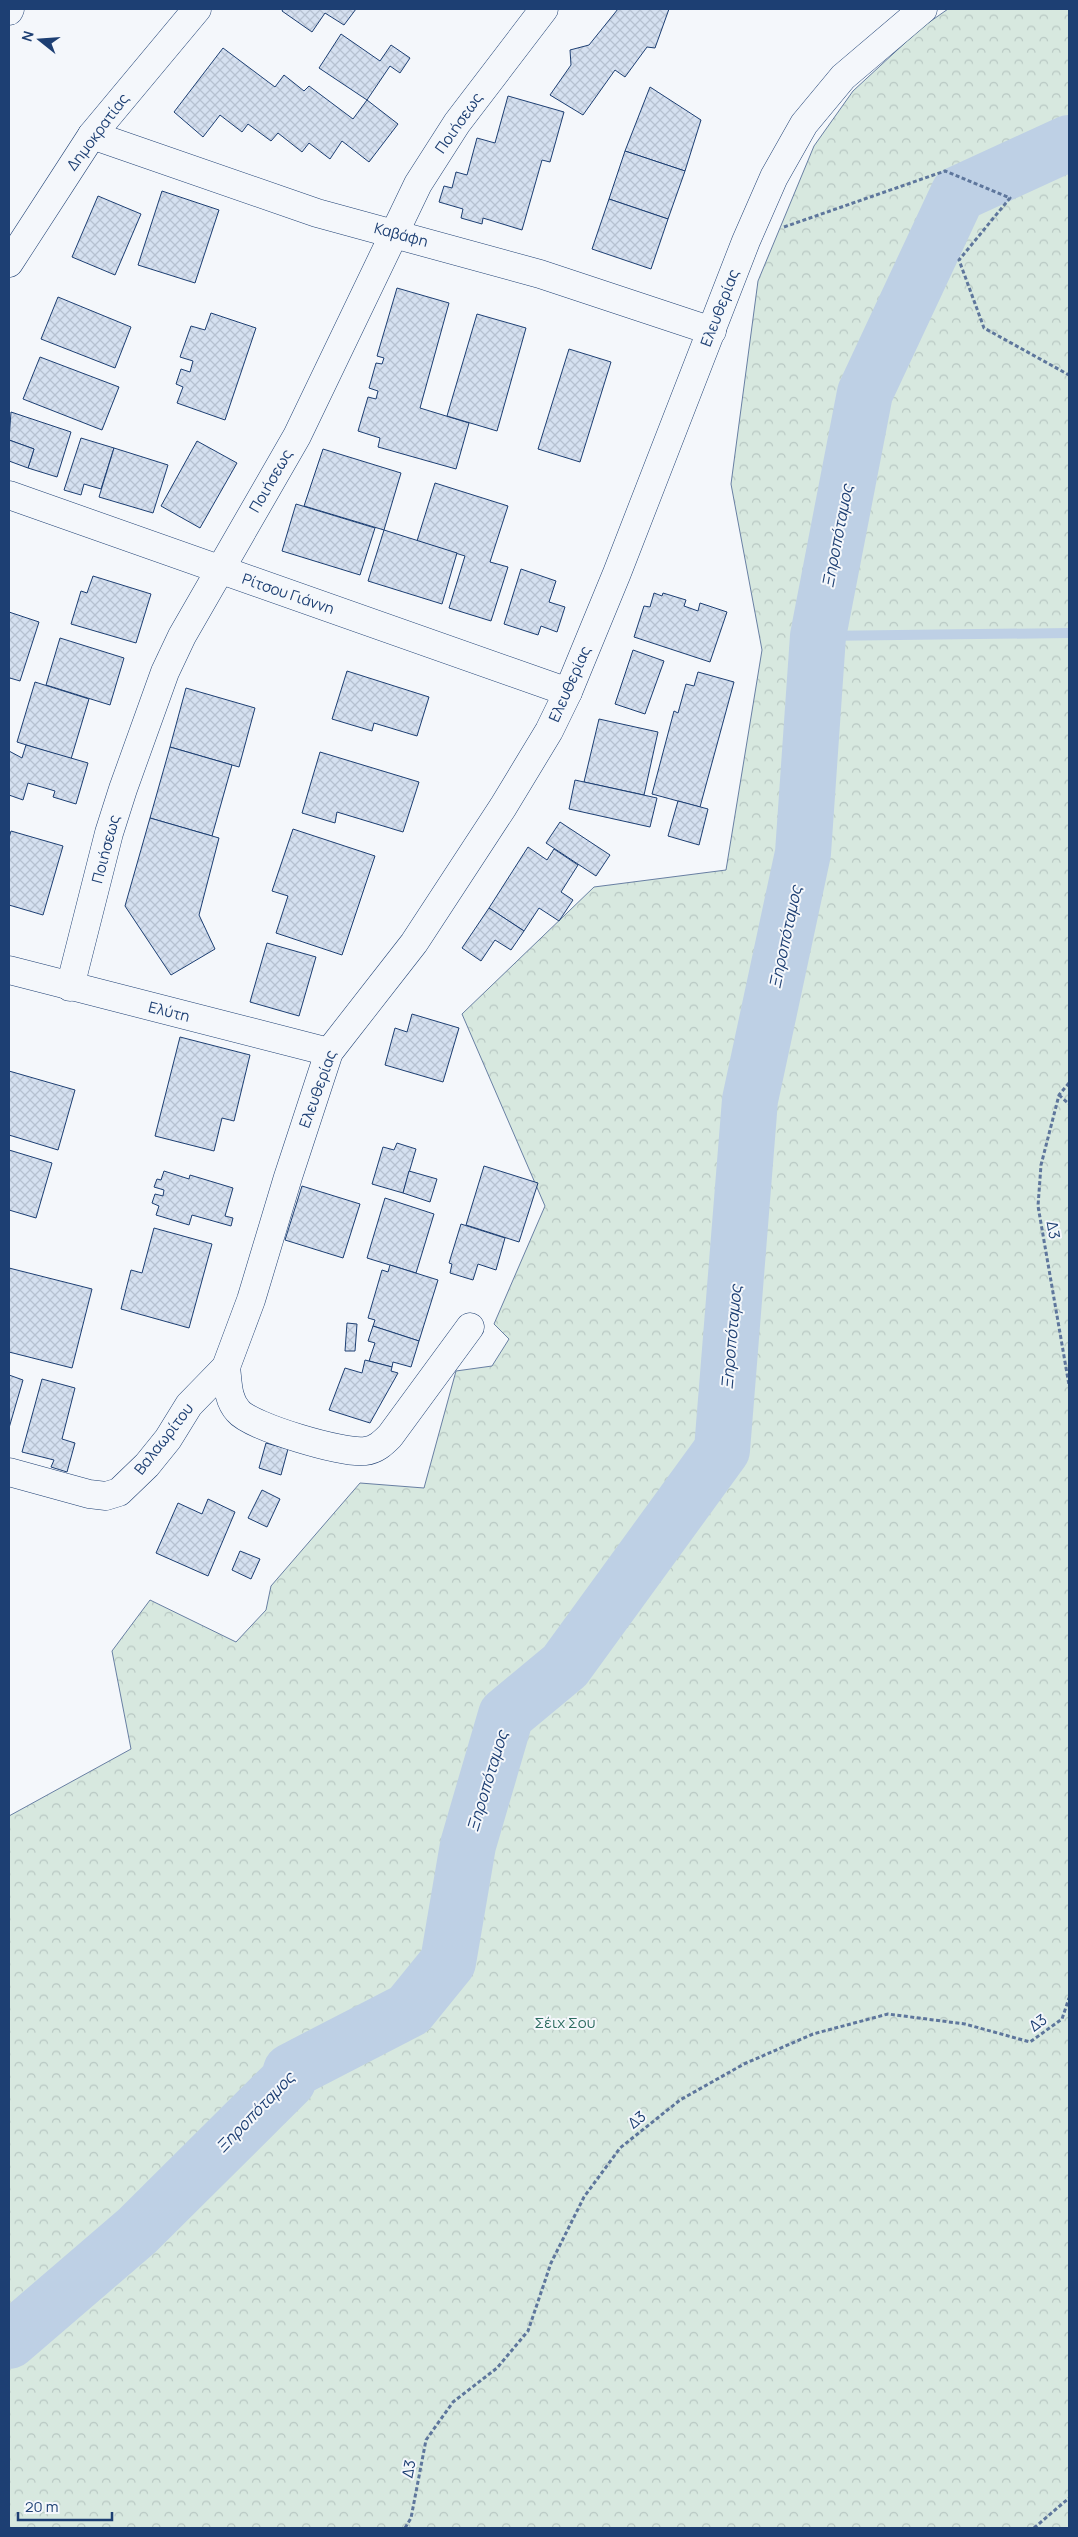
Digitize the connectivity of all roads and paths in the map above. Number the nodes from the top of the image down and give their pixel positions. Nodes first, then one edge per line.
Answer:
1 (197, 9) edge
2 (544, 9) edge
3 (923, 9) edge
4 (92, 135) junction
5 (392, 232) junction
6 (746, 241) junction
7 (9, 263) edge
8 (712, 331) junction
9 (1069, 375) edge
10 (9, 495) edge
11 (220, 570) junction
12 (568, 692) junction
13 (9, 970) edge
14 (70, 987) junction
15 (329, 1052) junction
16 (1069, 1083) edge
17 (1059, 1095) junction
18 (1069, 1104) edge
19 (470, 1327) dead end
20 (226, 1368) junction
21 (1069, 1385) edge
22 (9, 1472) edge
23 (1069, 1998) edge
24 (1069, 2498) edge
25 (405, 2528) edge
26 (1034, 2528) edge

1 - 4 street, Δημοκρατίας
2 - 5 street, Ποιήσεως
3 - 6 street, Ελευθερίας
4 - 5 street, Καβάφη
4 - 7 street, Δημοκρατίας
5 - 8 street, Καβάφη
5 - 11 street, Ποιήσεως
6 - 8 street, Ελευθερίας
6 - 9 path
8 - 12 street, Ελευθερίας
10 - 11 street, Ρίτσου Γιάννη
11 - 12 street, Ρίτσου Γιάννη
11 - 14 street, Ποιήσεως
12 - 15 street, Ελευθερίας
13 - 14 street, Ελύτη
14 - 15 street, Ελύτη
15 - 20 street, Ελευθερίας
16 - 17 path, Δ3
17 - 18 path
17 - 21 path, Δ3
19 - 20 street
20 - 22 street, Βαλαωρίτου
23 - 25 path, Δ3
24 - 26 path

